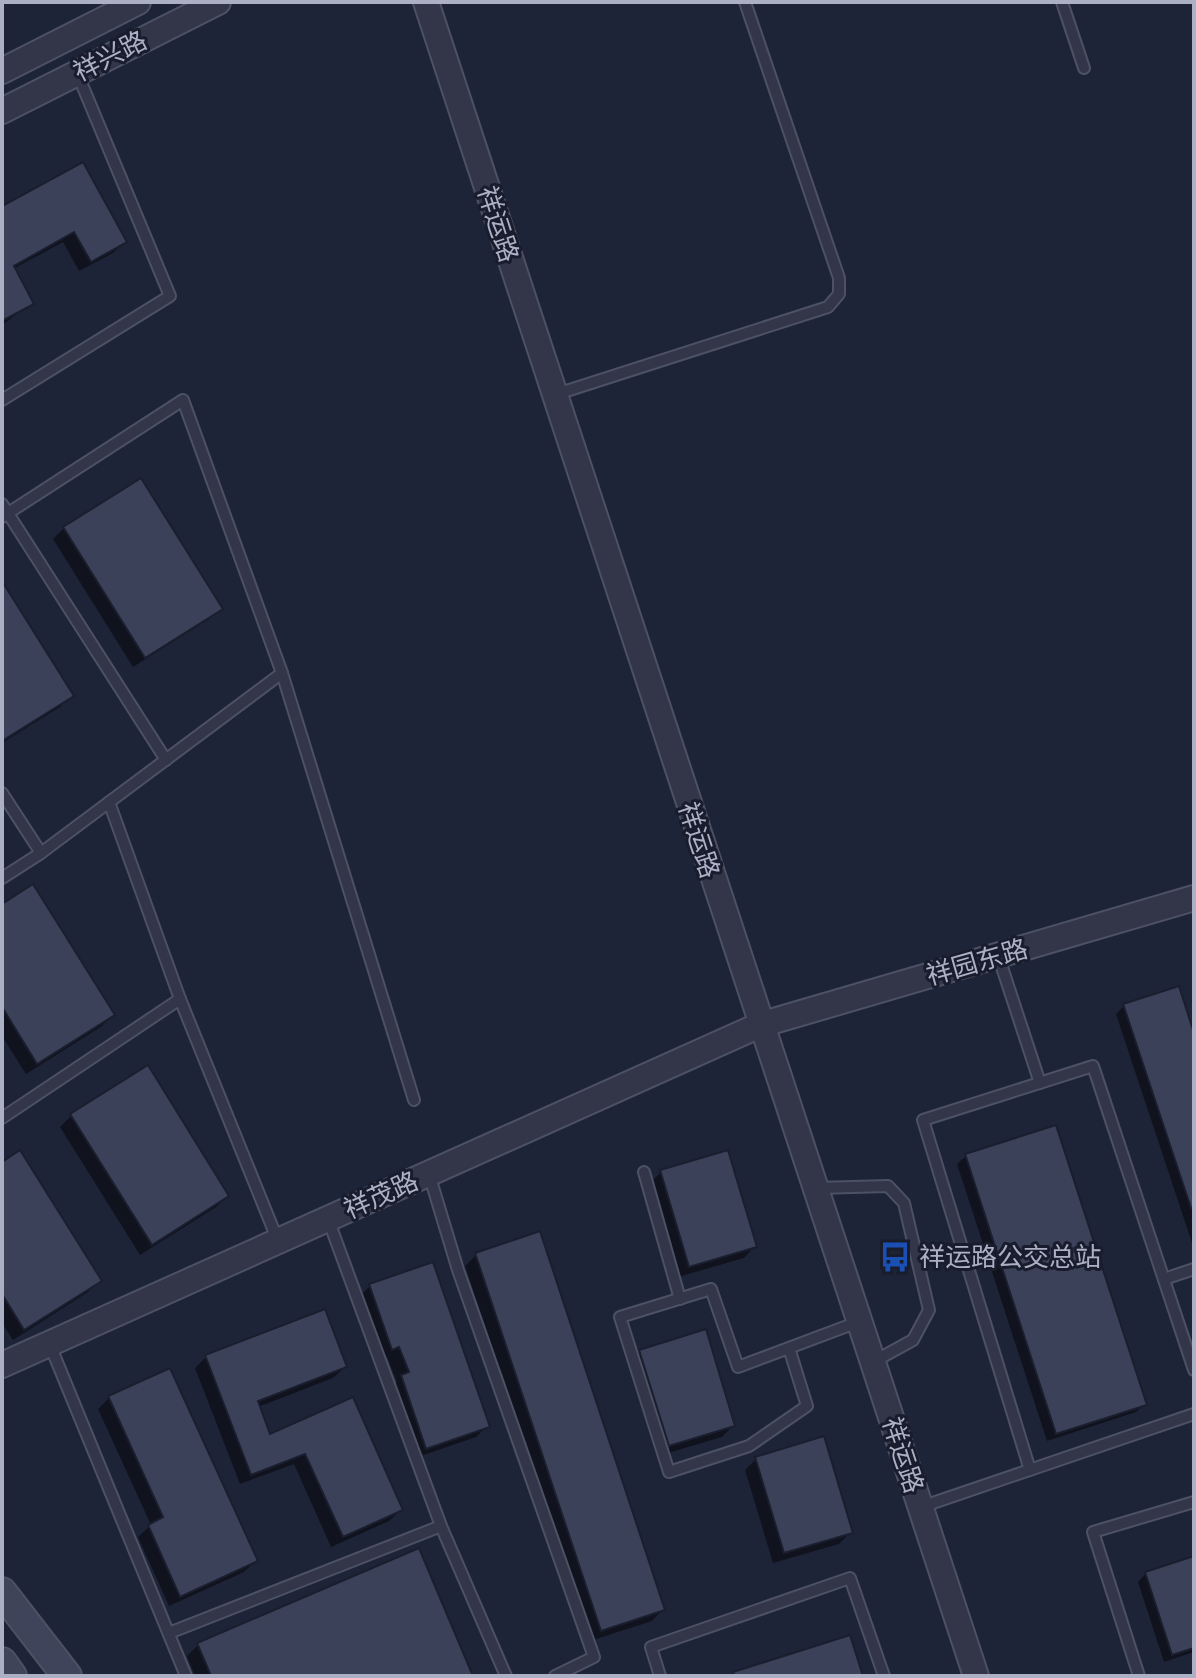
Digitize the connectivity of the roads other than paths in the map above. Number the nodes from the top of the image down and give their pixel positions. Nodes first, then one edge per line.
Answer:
1 (138, 2) edge
2 (218, 2) edge
3 (426, 2) edge
4 (745, 2) edge
5 (1062, 2) edge
6 (1084, 68) dead end
7 (2, 71) edge
8 (77, 73) junction
9 (2, 111) edge
10 (554, 395) junction
11 (2, 400) edge
12 (2, 504) edge
13 (2, 517) edge
14 (282, 673) junction
15 (166, 760) junction
16 (2, 793) edge
17 (109, 802) junction
18 (41, 853) junction
19 (2, 878) edge
20 (1194, 898) edge
21 (998, 955) junction
22 (180, 999) junction
23 (760, 1025) junction
24 (1040, 1083) junction
25 (414, 1100) dead end
26 (2, 1118) edge
27 (644, 1172) dead end
28 (429, 1174) junction
29 (815, 1188) junction
30 (328, 1219) junction
31 (278, 1242) junction
32 (1194, 1269) edge
33 (1164, 1279) junction
34 (680, 1299) junction
35 (860, 1322) junction
36 (50, 1344) junction
37 (789, 1348) junction
38 (873, 1362) junction
39 (2, 1365) edge
40 (1194, 1370) edge
41 (1194, 1414) edge
42 (1030, 1470) junction
43 (1194, 1502) edge
44 (921, 1507) junction
45 (441, 1526) junction
46 (2, 1592) edge
47 (169, 1633) junction
48 (2, 1662) edge
49 (12, 1676) edge
50 (67, 1676) edge
51 (186, 1676) edge
52 (506, 1676) edge
53 (555, 1676) edge
54 (660, 1676) edge
55 (884, 1676) edge
56 (976, 1676) edge
57 (1139, 1676) edge

1 - 7 street, 祥兴路
2 - 8 street, 祥兴路
3 - 10 street, 祥运路
4 - 10 lane
5 - 6 lane
8 - 9 street, 祥兴路
8 - 11 lane
10 - 23 street, 祥运路
12 - 15 lane
13 - 14 lane
14 - 15 lane
14 - 25 lane
15 - 17 lane
16 - 18 lane
17 - 18 lane
17 - 22 lane
18 - 19 lane
20 - 21 street, 祥园东路
21 - 23 street, 祥园东路
21 - 24 lane
22 - 26 lane
22 - 31 lane
23 - 28 street, 祥茂路
23 - 29 street, 祥运路
24 - 33 lane
24 - 42 lane
27 - 34 lane
28 - 30 street, 祥茂路
28 - 53 lane
29 - 35 street, 祥运路
29 - 38 lane
30 - 31 street, 祥茂路
30 - 45 lane
31 - 36 street, 祥茂路
32 - 33 lane
33 - 40 lane
34 - 37 lane
34 - 37 lane
35 - 37 lane
35 - 38 street, 祥运路
36 - 39 street, 祥茂路
36 - 47 lane
38 - 44 street, 祥运路
41 - 42 lane
42 - 44 lane
43 - 57 lane
44 - 56 street, 祥运路
45 - 47 lane
45 - 52 lane
46 - 50 main road
47 - 51 lane
48 - 49 main road
54 - 55 lane

